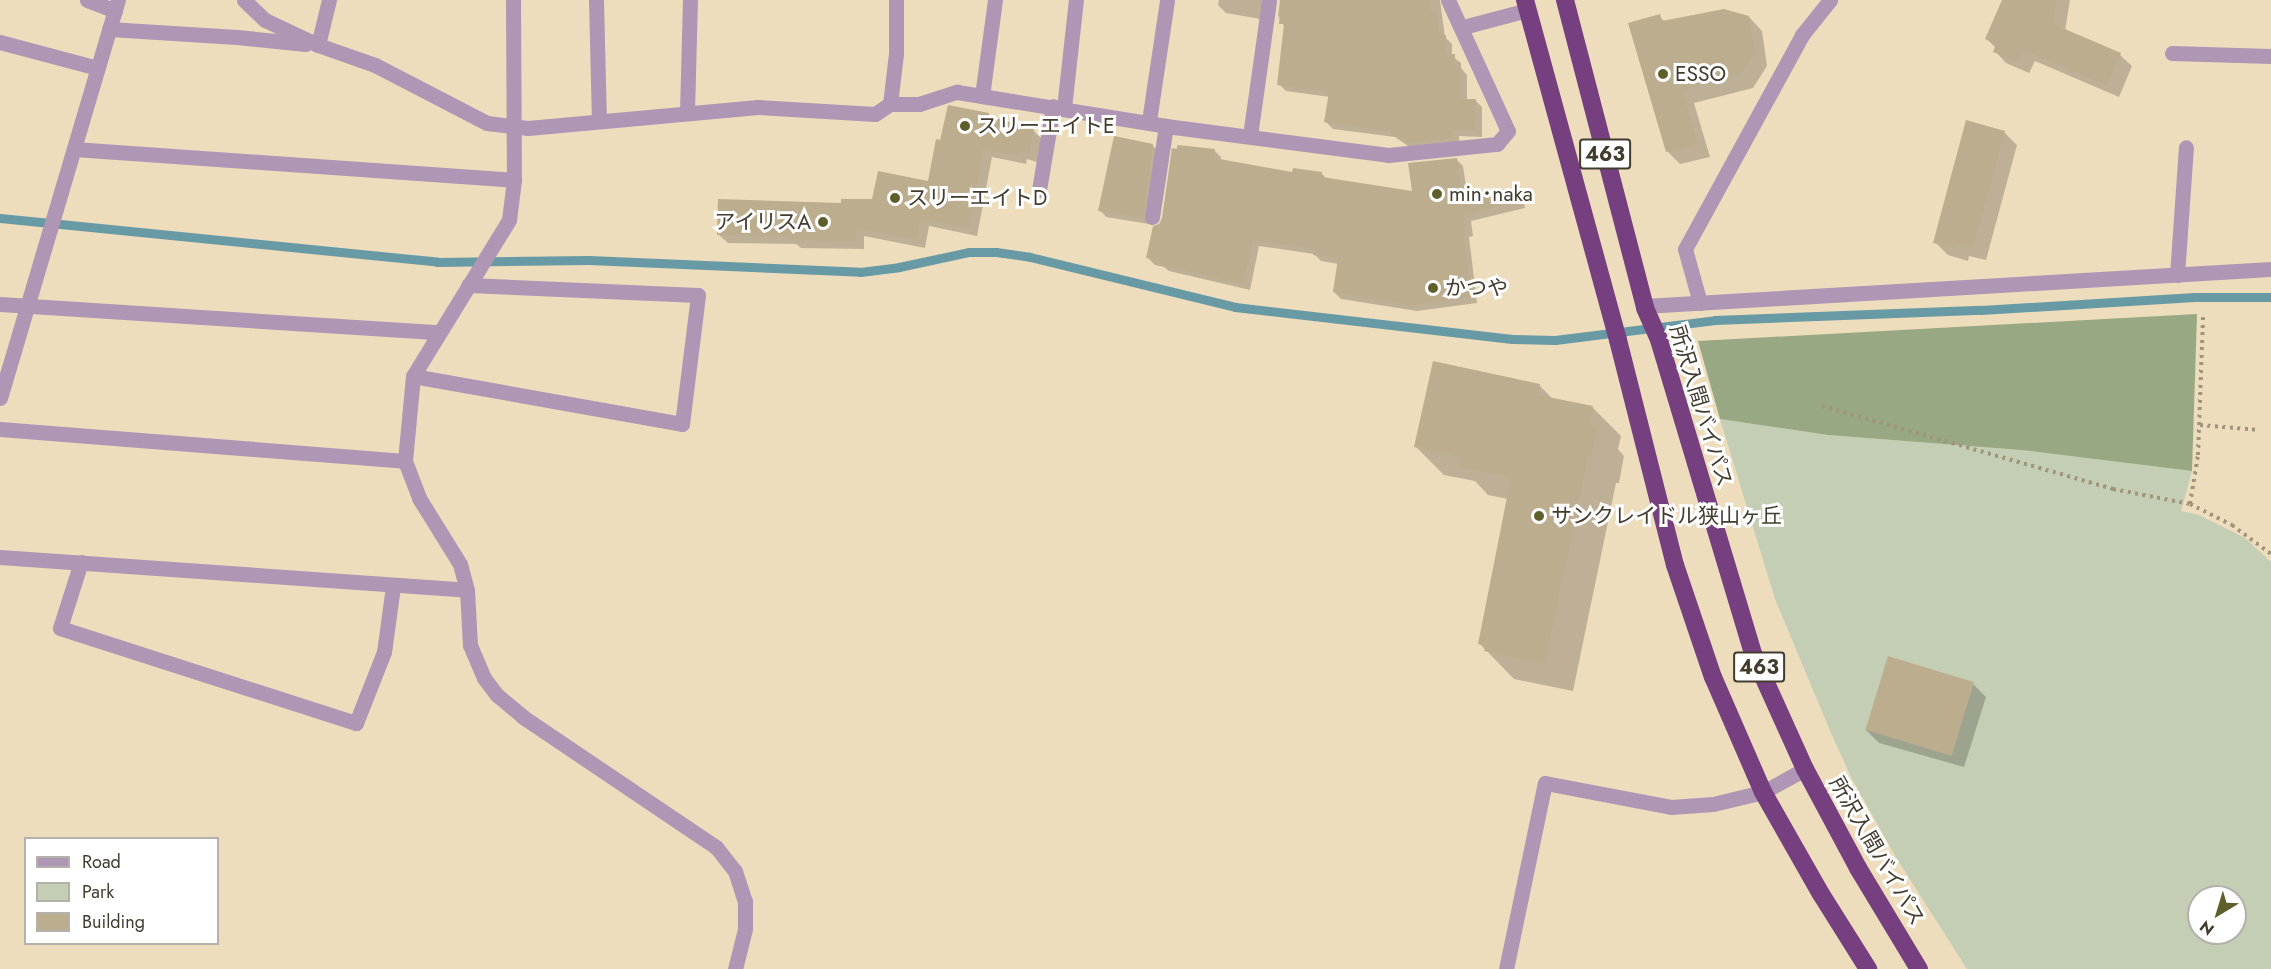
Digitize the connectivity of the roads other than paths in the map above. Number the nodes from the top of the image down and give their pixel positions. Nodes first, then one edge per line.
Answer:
1 (87, 0) edge
2 (243, 0) edge
3 (329, 0) edge
4 (513, 0) edge
5 (596, 0) edge
6 (690, 0) edge
7 (896, 0) edge
8 (995, 0) edge
9 (1076, 0) edge
10 (1167, 0) edge
11 (1269, 0) edge
12 (1448, 0) edge
13 (1565, 0) edge
14 (1830, 0) edge
15 (117, 5) edge
16 (1526, 5) edge
17 (1463, 27) junction
18 (110, 29) junction
19 (0, 42) edge
20 (318, 45) junction
21 (2172, 53) dead end
22 (2271, 56) edge
23 (98, 68) junction
24 (982, 96) junction
25 (890, 104) junction
26 (1058, 107) junction
27 (687, 113) junction
28 (599, 121) junction
29 (1149, 121) junction
30 (1166, 126) junction
31 (515, 127) junction
32 (1250, 136) junction
33 (2186, 147) dead end
34 (74, 149) junction
35 (514, 180) junction
36 (1040, 190) dead end
37 (1152, 217) dead end
38 (2271, 269) edge
39 (2176, 275) junction
40 (471, 281) junction
41 (1700, 303) junction
42 (0, 304) edge
43 (27, 306) junction
44 (1645, 307) junction
45 (438, 332) junction
46 (413, 376) junction
47 (0, 398) edge
48 (0, 429) edge
49 (405, 461) junction
50 (0, 558) edge
51 (81, 562) junction
52 (393, 586) junction
53 (467, 590) junction
54 (1805, 769) junction
55 (1763, 792) junction
56 (735, 969) edge
57 (1506, 969) edge
58 (1868, 969) edge
59 (1919, 969) edge

1 - 15 street
2 - 20 street
3 - 20 street
4 - 31 street
5 - 28 street
6 - 27 street
7 - 25 street
8 - 24 street
9 - 26 street
10 - 29 street
11 - 32 street
12 - 17 street
13 - 44 highway, 所沢入間バイパス / 463
14 - 41 street
15 - 18 street
16 - 17 street
16 - 55 highway, 463
17 - 32 street
18 - 20 street
18 - 23 street
19 - 23 street
20 - 31 street
21 - 22 street
23 - 34 street
24 - 25 street
24 - 26 street
25 - 27 street
26 - 29 street
26 - 36 street
27 - 28 street
28 - 31 street
29 - 30 street
30 - 32 street
30 - 37 street
31 - 35 street
33 - 39 street
34 - 35 street
34 - 43 street
35 - 40 street
38 - 39 street
39 - 41 street
40 - 45 street
40 - 46 street
41 - 44 street
42 - 43 street
43 - 45 street
43 - 47 street
44 - 54 highway, 所沢入間バイパス / 463
45 - 46 street
46 - 49 street
48 - 49 street
49 - 53 street
50 - 51 street
51 - 52 street
51 - 52 street
52 - 53 street
53 - 56 street
54 - 55 street
54 - 59 highway, 所沢入間バイパス / 463
55 - 57 street
55 - 58 highway, 463

